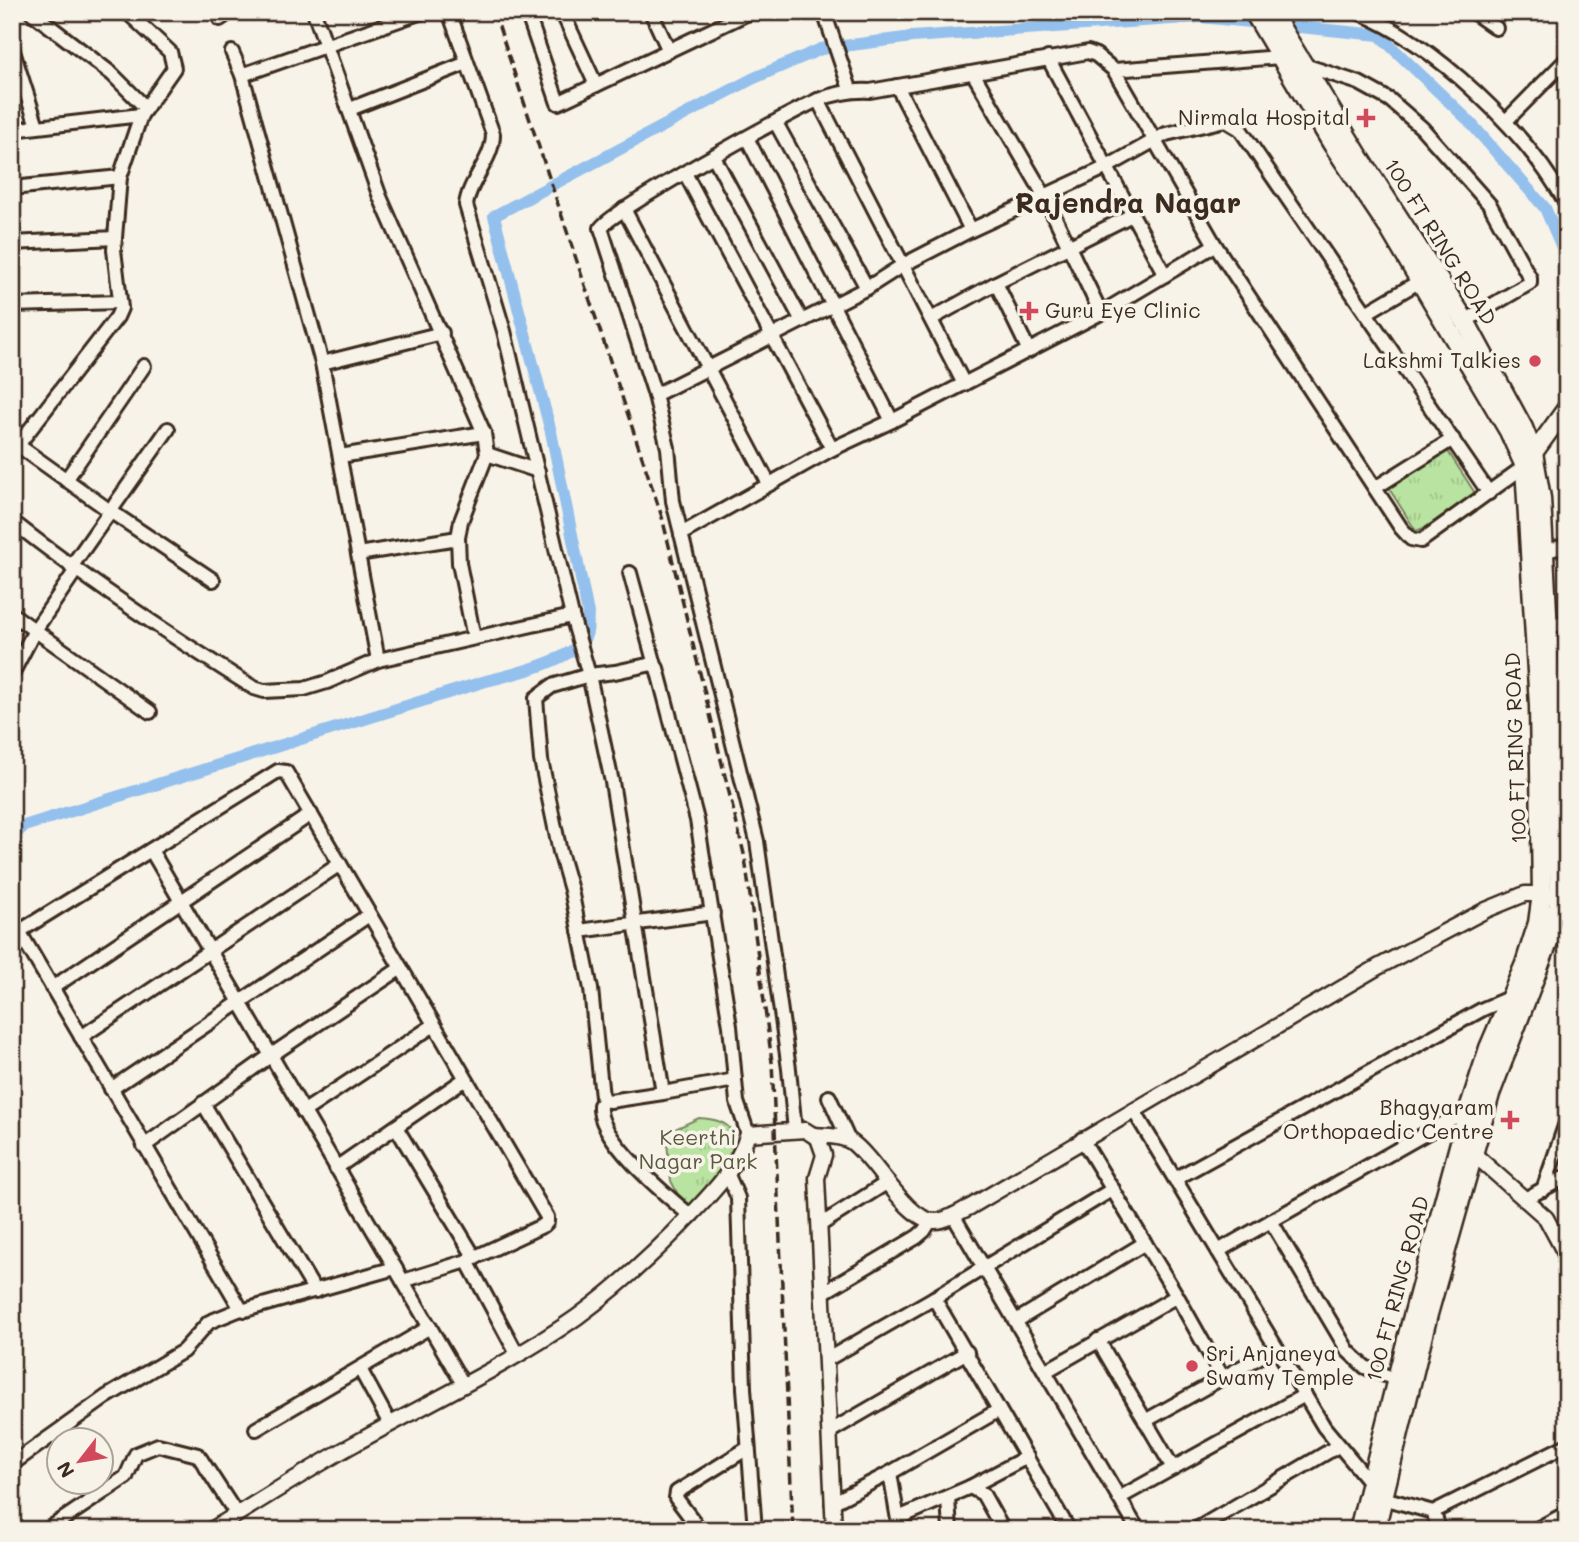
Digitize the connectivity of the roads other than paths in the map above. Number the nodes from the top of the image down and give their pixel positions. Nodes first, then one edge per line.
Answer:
1 (31, 12) edge
2 (127, 12) edge
3 (314, 12) edge
4 (422, 12) edge
5 (449, 12) edge
6 (527, 12) edge
7 (562, 12) edge
8 (651, 12) edge
9 (824, 12) edge
10 (1254, 12) edge
11 (1271, 12) edge
12 (1357, 12) edge
13 (1473, 12) edge
14 (741, 14) edge
15 (1496, 28) dead end
16 (326, 46) junction
17 (12, 48) edge
18 (669, 51) junction
19 (232, 52) dead end
20 (1288, 54) junction
21 (1048, 58) junction
22 (1567, 59) edge
23 (467, 63) junction
24 (1114, 70) junction
25 (973, 73) junction
26 (242, 75) junction
27 (596, 85) junction
28 (897, 86) junction
29 (850, 89) junction
30 (818, 100) junction
31 (350, 109) junction
32 (144, 112) junction
33 (1506, 121) junction
34 (776, 122) junction
35 (37, 126) junction
36 (12, 130) edge
37 (747, 138) junction
38 (1155, 140) junction
39 (714, 157) junction
40 (1107, 167) junction
41 (685, 173) junction
42 (120, 177) junction
43 (12, 188) edge
44 (1044, 195) junction
45 (1567, 205) edge
46 (624, 209) junction
47 (1132, 215) junction
48 (971, 230) junction
49 (115, 238) junction
50 (12, 243) edge
51 (1215, 245) junction
52 (1070, 246) junction
53 (903, 265) junction
54 (1165, 275) junction
55 (1420, 281) junction
56 (996, 283) junction
57 (867, 288) junction
58 (120, 302) junction
59 (12, 305) edge
60 (834, 305) junction
61 (1101, 313) junction
62 (1366, 313) junction
63 (931, 320) junction
64 (802, 321) junction
65 (1465, 321) junction
66 (442, 333) junction
67 (773, 336) junction
68 (1029, 351) junction
69 (322, 363) junction
70 (144, 366) dead end
71 (708, 367) junction
72 (964, 384) junction
73 (655, 394) junction
74 (1567, 407) edge
75 (892, 421) junction
76 (168, 429) dead end
77 (484, 433) junction
78 (1453, 439) junction
79 (15, 443) edge
80 (832, 449) junction
81 (487, 454) junction
82 (340, 456) junction
83 (1529, 460) junction
84 (538, 471) junction
85 (66, 480) junction
86 (769, 484) junction
87 (1375, 488) junction
88 (1489, 493) junction
89 (110, 511) junction
90 (12, 521) edge
91 (681, 534) junction
92 (458, 538) junction
93 (1567, 545) edge
94 (1544, 552) junction
95 (358, 554) junction
96 (73, 568) junction
97 (631, 573) dead end
98 (213, 580) dead end
99 (12, 614) edge
100 (572, 616) junction
101 (1567, 621) edge
102 (1548, 628) junction
103 (35, 630) junction
104 (474, 638) junction
105 (378, 660) junction
106 (655, 665) junction
107 (12, 674) edge
108 (589, 675) junction
109 (1559, 682) edge
110 (150, 712) dead end
111 (1561, 755) edge
112 (311, 814) junction
113 (151, 850) junction
114 (340, 864) junction
115 (1556, 900) edge
116 (180, 902) junction
117 (713, 913) junction
118 (369, 915) junction
119 (636, 923) junction
120 (579, 931) junction
121 (16, 934) edge
122 (208, 950) junction
123 (401, 968) junction
124 (52, 988) junction
125 (1511, 997) junction
126 (238, 1002) junction
127 (434, 1025) junction
128 (81, 1037) junction
129 (270, 1056) junction
130 (465, 1079) junction
131 (735, 1080) junction
132 (111, 1089) junction
133 (663, 1093) junction
134 (829, 1097) dead end
135 (604, 1100) junction
136 (203, 1103) junction
137 (1469, 1110) junction
138 (1134, 1111) junction
139 (303, 1112) junction
140 (1567, 1120) edge
141 (396, 1126) junction
142 (795, 1131) junction
143 (748, 1134) junction
144 (813, 1135) junction
145 (1082, 1139) junction
146 (849, 1141) junction
147 (144, 1146) junction
148 (1467, 1148) junction
149 (336, 1168) junction
150 (728, 1175) junction
151 (1567, 1176) edge
152 (1175, 1179) junction
153 (888, 1182) junction
154 (1112, 1189) junction
155 (1543, 1190) junction
156 (1525, 1199) junction
157 (953, 1214) junction
158 (691, 1216) junction
159 (930, 1220) junction
160 (1271, 1221) junction
161 (820, 1225) junction
162 (1145, 1243) junction
163 (1218, 1251) junction
164 (1567, 1257) edge
165 (471, 1260) junction
166 (395, 1268) junction
167 (985, 1268) junction
168 (403, 1281) junction
169 (315, 1291) junction
170 (824, 1292) junction
171 (1177, 1296) junction
172 (934, 1298) junction
173 (241, 1309) junction
174 (1016, 1321) junction
175 (430, 1327) junction
176 (1098, 1340) junction
177 (1276, 1348) junction
178 (967, 1352) junction
179 (517, 1354) junction
180 (826, 1360) junction
181 (360, 1369) junction
182 (1045, 1371) junction
183 (1223, 1378) junction
184 (1397, 1380) junction
185 (463, 1384) junction
186 (1305, 1395) junction
187 (999, 1410) junction
188 (1145, 1420) junction
189 (390, 1424) junction
190 (256, 1429) dead end
191 (829, 1432) junction
192 (1567, 1445) edge
193 (1338, 1446) junction
194 (748, 1448) junction
195 (1027, 1457) junction
196 (12, 1464) edge
197 (1173, 1468) junction
198 (890, 1473) junction
199 (1371, 1484) junction
200 (970, 1486) junction
201 (948, 1497) junction
202 (1119, 1498) junction
203 (1383, 1498) junction
204 (832, 1503) junction
205 (1433, 1512) junction
206 (1567, 1513) edge
207 (237, 1515) junction
208 (897, 1525) edge
209 (47, 1530) edge
210 (211, 1530) edge
211 (700, 1530) edge
212 (755, 1530) edge
213 (834, 1530) edge
214 (950, 1530) edge
215 (1003, 1530) edge
216 (1069, 1530) edge
217 (1138, 1530) edge
218 (1195, 1530) edge
219 (1359, 1530) edge
220 (1375, 1530) edge
221 (1440, 1530) edge
222 (1535, 1530) edge

1 - 32 street
2 - 32 street
3 - 16 street
4 - 16 street
5 - 23 street
6 - 27 street
7 - 27 street
8 - 18 street
9 - 29 street
10 - 20 main road, 100 FT RING ROAD
11 - 20 main road
12 - 33 street
13 - 15 street
14 - 18 street
16 - 26 street
16 - 31 street
17 - 35 street
18 - 27 street
19 - 26 street
20 - 24 street
20 - 55 main road, 100 FT RING ROAD
20 - 65 main road, 100 FT RING ROAD
20 - 65 street
21 - 24 street
21 - 25 street
21 - 40 street
22 - 33 street
23 - 31 street
23 - 84 street
24 - 38 street
25 - 28 street
25 - 44 street
26 - 69 street
28 - 29 street
28 - 48 street
29 - 30 street
30 - 34 street
30 - 53 street
31 - 66 street
32 - 35 street
32 - 42 street
33 - 45 street
34 - 37 street
34 - 57 street
35 - 36 street
37 - 39 street
37 - 60 street
38 - 40 street
38 - 51 street
38 - 62 street
39 - 41 street
39 - 64 street
40 - 44 street
40 - 47 street
41 - 46 street
41 - 67 street
42 - 43 street
42 - 49 street
44 - 48 street
44 - 52 street
46 - 71 street
46 - 73 street
47 - 52 street
47 - 54 street
48 - 53 street
49 - 50 street
49 - 58 street
51 - 54 street
51 - 87 street
52 - 56 street
52 - 61 street
53 - 57 street
53 - 63 street
54 - 61 street
55 - 62 street
55 - 83 main road, 100 FT RING ROAD
56 - 63 street
56 - 68 street
57 - 60 street
58 - 59 street
58 - 79 street
60 - 64 street
60 - 75 street
61 - 68 street
62 - 78 street
63 - 72 street
64 - 67 street
65 - 83 main road, 100 FT RING ROAD
66 - 69 street
66 - 77 street
67 - 71 street
67 - 80 street
68 - 72 street
69 - 82 street
70 - 85 street
71 - 73 street
71 - 86 street
72 - 75 street
73 - 91 street
74 - 83 main road
75 - 80 street
76 - 89 street
77 - 81 street
77 - 82 street
78 - 87 street
78 - 88 street
79 - 85 street
80 - 86 street
81 - 84 street
81 - 92 street
82 - 95 street
83 - 88 street
83 - 94 main road, 100 FT RING ROAD
83 - 115 main road, 100 FT RING ROAD
84 - 100 street
85 - 89 street
86 - 91 street
87 - 88 street
89 - 96 street
89 - 98 street
90 - 96 street
91 - 142 street
92 - 95 street
92 - 104 street
93 - 94 street
94 - 102 main road, 100 FT RING ROAD
95 - 105 street
96 - 103 street
96 - 105 street
97 - 106 street
99 - 103 street
100 - 104 street
100 - 108 street
101 - 102 street
102 - 109 main road, 100 FT RING ROAD
103 - 107 street
103 - 110 street
104 - 105 street
106 - 108 street
106 - 117 street
108 - 119 street
108 - 120 street
109 - 111 main road, 100 FT RING ROAD
111 - 115 main road, 100 FT RING ROAD
112 - 113 street
112 - 114 street
112 - 116 street
113 - 116 street
113 - 121 street
114 - 118 street
114 - 122 street
115 - 125 main road, 100 FT RING ROAD
115 - 138 street
115 - 148 main road, 100 FT RING ROAD
116 - 122 street
116 - 124 street
117 - 119 street
117 - 131 street
118 - 123 street
118 - 126 street
119 - 120 street
119 - 133 street
120 - 135 street
121 - 124 street
122 - 126 street
122 - 128 street
123 - 127 street
123 - 129 street
124 - 128 street
125 - 137 main road, 100 FT RING ROAD
125 - 152 street
126 - 129 street
126 - 132 street
127 - 130 street
127 - 139 street
128 - 132 street
129 - 136 street
129 - 139 street
130 - 141 street
130 - 165 street
131 - 133 street
131 - 143 street
132 - 147 street
133 - 135 street
134 - 146 street
135 - 158 street
136 - 147 street
136 - 169 street
137 - 148 main road, 100 FT RING ROAD
137 - 160 street
138 - 145 street
138 - 152 street
139 - 149 street
140 - 155 street
141 - 149 street
141 - 165 street
142 - 143 street
142 - 144 street
143 - 150 street
144 - 146 street
144 - 161 street
145 - 154 street
145 - 157 street
146 - 153 street
147 - 173 street
148 - 156 street
148 - 184 main road, 100 FT RING ROAD
148 - 203 main road, 100 FT RING ROAD
149 - 166 street
150 - 158 street
150 - 194 street
151 - 155 street
152 - 163 street
153 - 159 street
153 - 161 street
154 - 162 street
154 - 167 street
155 - 156 street
156 - 164 street
157 - 159 street
157 - 167 street
158 - 179 street
159 - 170 street
160 - 163 street
160 - 184 street
161 - 170 street
162 - 171 street
162 - 174 street
163 - 177 street
165 - 168 street
165 - 179 street
166 - 168 street
166 - 169 street
167 - 172 street
167 - 174 street
168 - 175 street
169 - 173 street
170 - 180 street
171 - 176 street
171 - 183 street
172 - 178 street
172 - 180 street
173 - 196 street
174 - 182 street
175 - 181 street
175 - 185 street
176 - 182 street
176 - 188 street
177 - 183 street
177 - 186 street
178 - 187 street
178 - 191 street
179 - 185 street
180 - 191 street
181 - 189 street
181 - 190 street
182 - 202 street
183 - 188 street
184 - 199 main road, 100 FT RING ROAD
185 - 189 street
186 - 193 street
186 - 197 street
187 - 195 street
187 - 198 street
188 - 197 street
189 - 207 street
191 - 204 street
192 - 205 street
193 - 199 street
193 - 218 street
194 - 211 street
194 - 212 street
195 - 200 street
195 - 216 street
197 - 202 street
198 - 204 street
198 - 208 street
199 - 203 street
199 - 219 main road, 100 FT RING ROAD
200 - 201 street
200 - 215 street
201 - 208 street
201 - 214 street
202 - 217 street
203 - 205 street
203 - 220 main road, 100 FT RING ROAD
204 - 213 street
205 - 221 street
206 - 222 street
207 - 209 street
207 - 210 street

